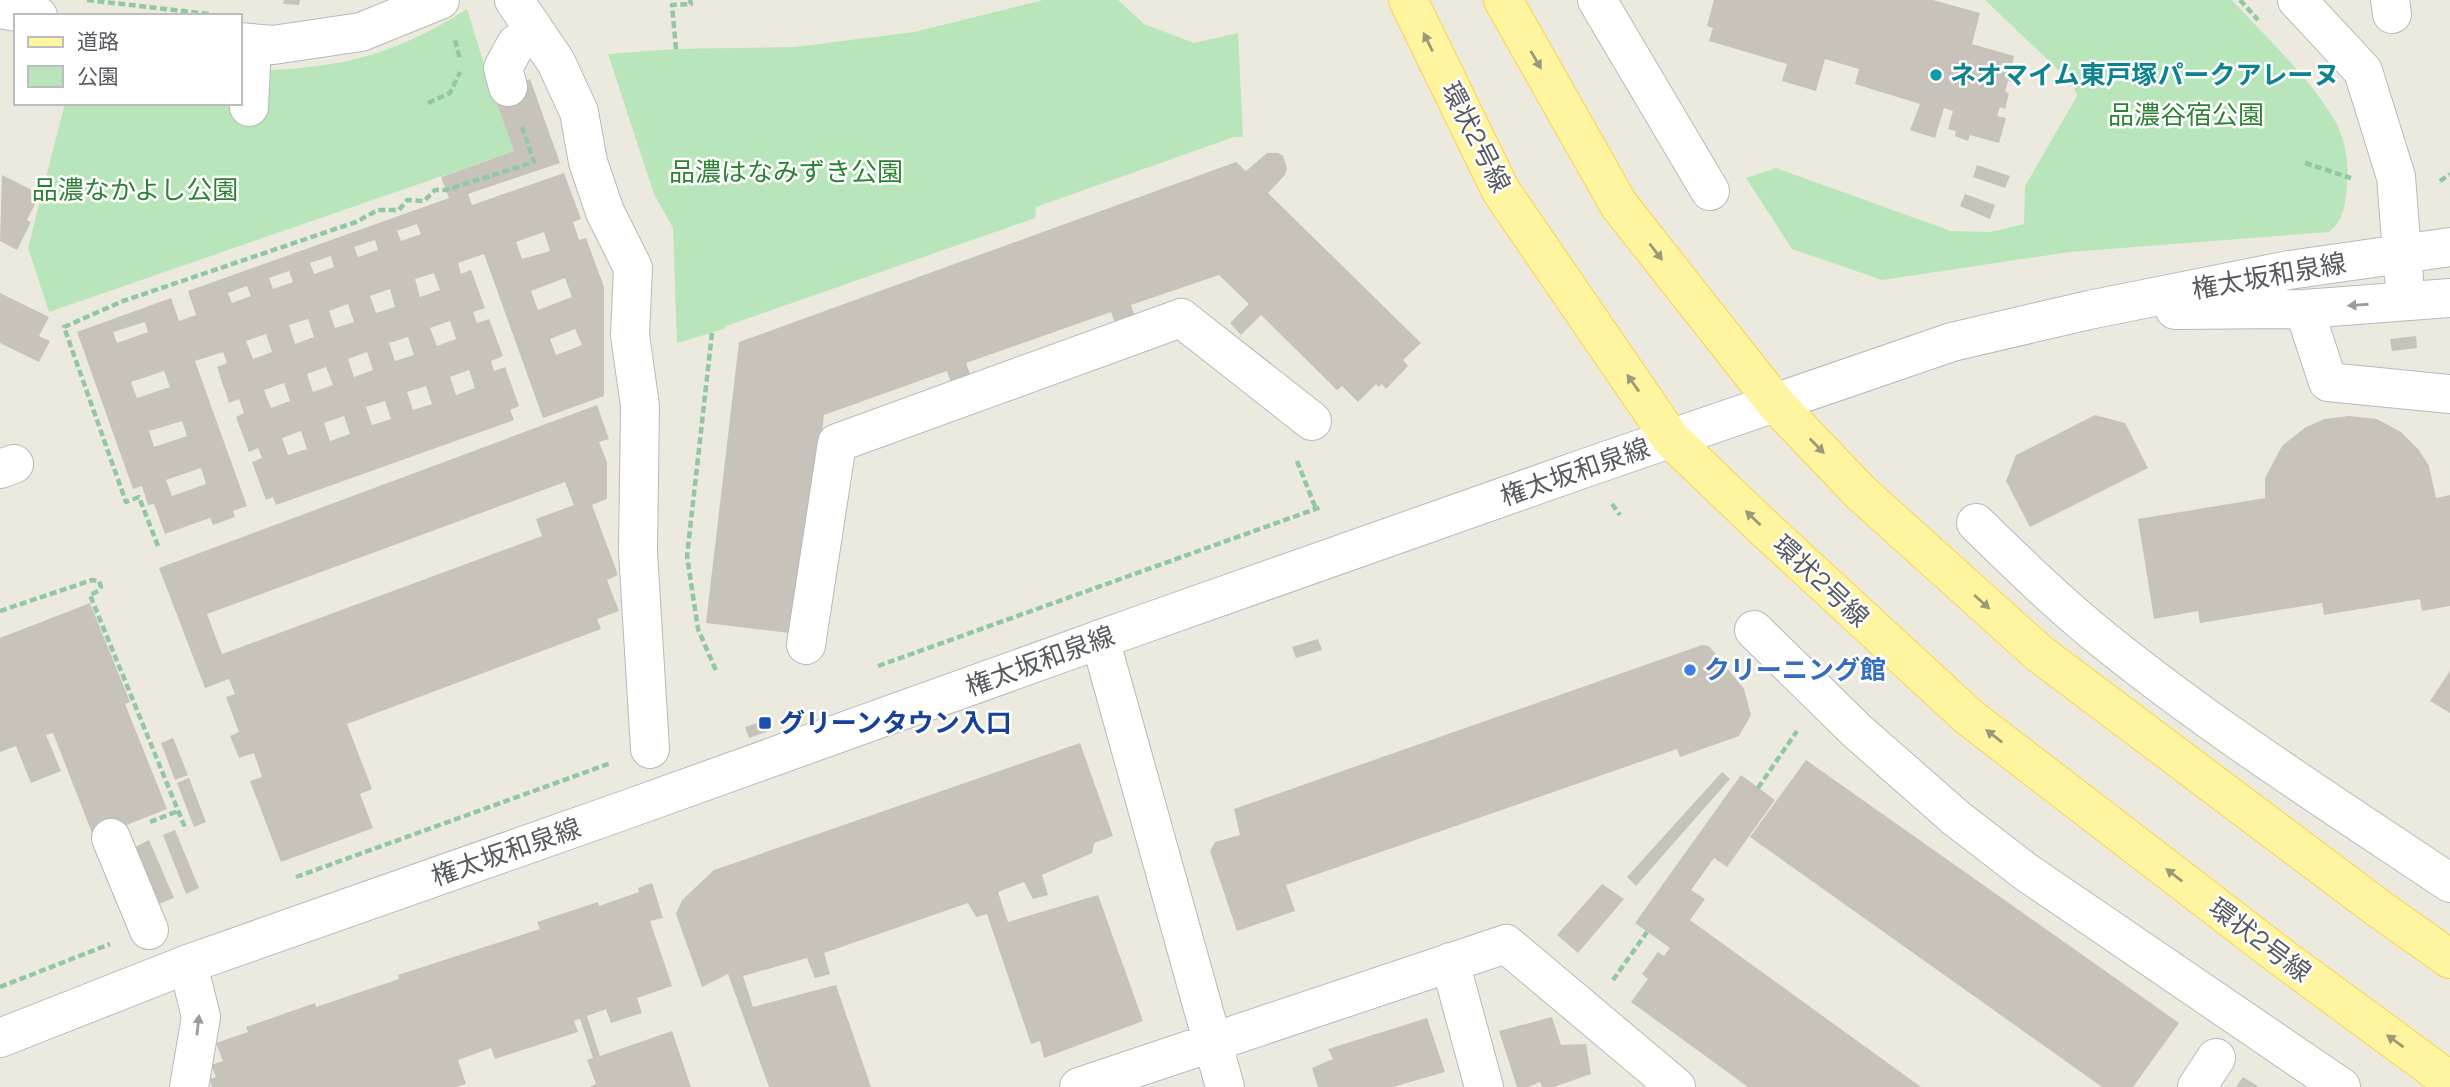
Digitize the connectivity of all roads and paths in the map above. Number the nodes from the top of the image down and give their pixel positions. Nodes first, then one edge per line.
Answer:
1 (87, 0) edge
2 (440, 0) edge
3 (514, 0) edge
4 (690, 0) edge
5 (1408, 0) edge
6 (1503, 0) edge
7 (1597, 0) edge
8 (2239, 0) edge
9 (2297, 0) edge
10 (0, 9) edge
11 (27, 14) edge
12 (214, 14) edge
13 (2258, 20) dead end
14 (535, 31) junction
15 (455, 40) dead end
16 (246, 43) edge
17 (676, 49) dead end
18 (508, 87) joint
19 (428, 103) dead end
20 (249, 107) dead end
21 (2305, 163) dead end
22 (2355, 169) dead end
23 (2349, 177) dead end
24 (2356, 180) dead end
25 (1710, 191) dead end
26 (2450, 247) edge
27 (2402, 253) junction
28 (2450, 298) edge
29 (2407, 302) junction
30 (2304, 309) junction
31 (2088, 310) junction
32 (712, 333) dead end
33 (2450, 394) edge
34 (1776, 404) junction
35 (1312, 421) dead end
36 (1671, 439) junction
37 (1321, 507) dead end
38 (1976, 523) dead end
39 (159, 547) dead end
40 (1, 610) edge
41 (1754, 630) dead end
42 (1100, 639) junction
43 (806, 645) dead end
44 (878, 666) dead end
45 (718, 673) dead end
46 (1822, 696) junction
47 (650, 749) joint
48 (1758, 788) dead end
49 (186, 830) dead end
50 (111, 838) dead end
51 (290, 879) dead end
52 (2450, 883) edge
53 (149, 930) joint
54 (1647, 932) dead end
55 (2450, 959) edge
56 (1450, 962) junction
57 (188, 964) junction
58 (0, 987) edge
59 (1588, 1014) junction
60 (0, 1038) edge
61 (1213, 1041) junction
62 (2450, 1082) edge
63 (189, 1087) edge
64 (1079, 1087) edge
65 (1225, 1087) edge
66 (1484, 1087) edge
67 (1676, 1087) edge
68 (2341, 1087) edge

1 - 12 path
2 - 16 street
3 - 14 street
4 - 17 path
36 -> 5 main road, 環状2号線
6 -> 34 main road
7 - 25 street
8 - 13 path
9 - 27 street
10 - 11 street
14 - 18 street
14 - 47 street
15 - 19 path
16 - 20 street
18 - 39 path
21 - 23 path
22 - 24 path
26 - 27 street, 権太坂和泉線
27 - 29 street
27 - 31 street, 権太坂和泉線
28 - 29 street, 権太坂和泉線
29 -> 30 street, 権太坂和泉線
30 - 31 street, 権太坂和泉線
30 - 33 street
31 - 34 street, 権太坂和泉線
32 - 45 path
34 - 36 street, 権太坂和泉線
34 -> 55 main road
35 - 43 street
36 - 42 street, 権太坂和泉線
62 -> 36 main road, 環状2号線
37 - 44 path
38 - 52 street
40 - 49 path
41 - 46 street
42 - 57 street, 権太坂和泉線
42 - 61 street
46 - 48 path
46 - 68 street
47 - 51 path
50 - 53 street
53 - 58 path
54 - 59 path
56 - 59 street
56 - 61 street
56 - 66 street
57 - 60 street, 権太坂和泉線
63 -> 57 street
59 - 67 street
61 - 64 street
61 - 65 street

